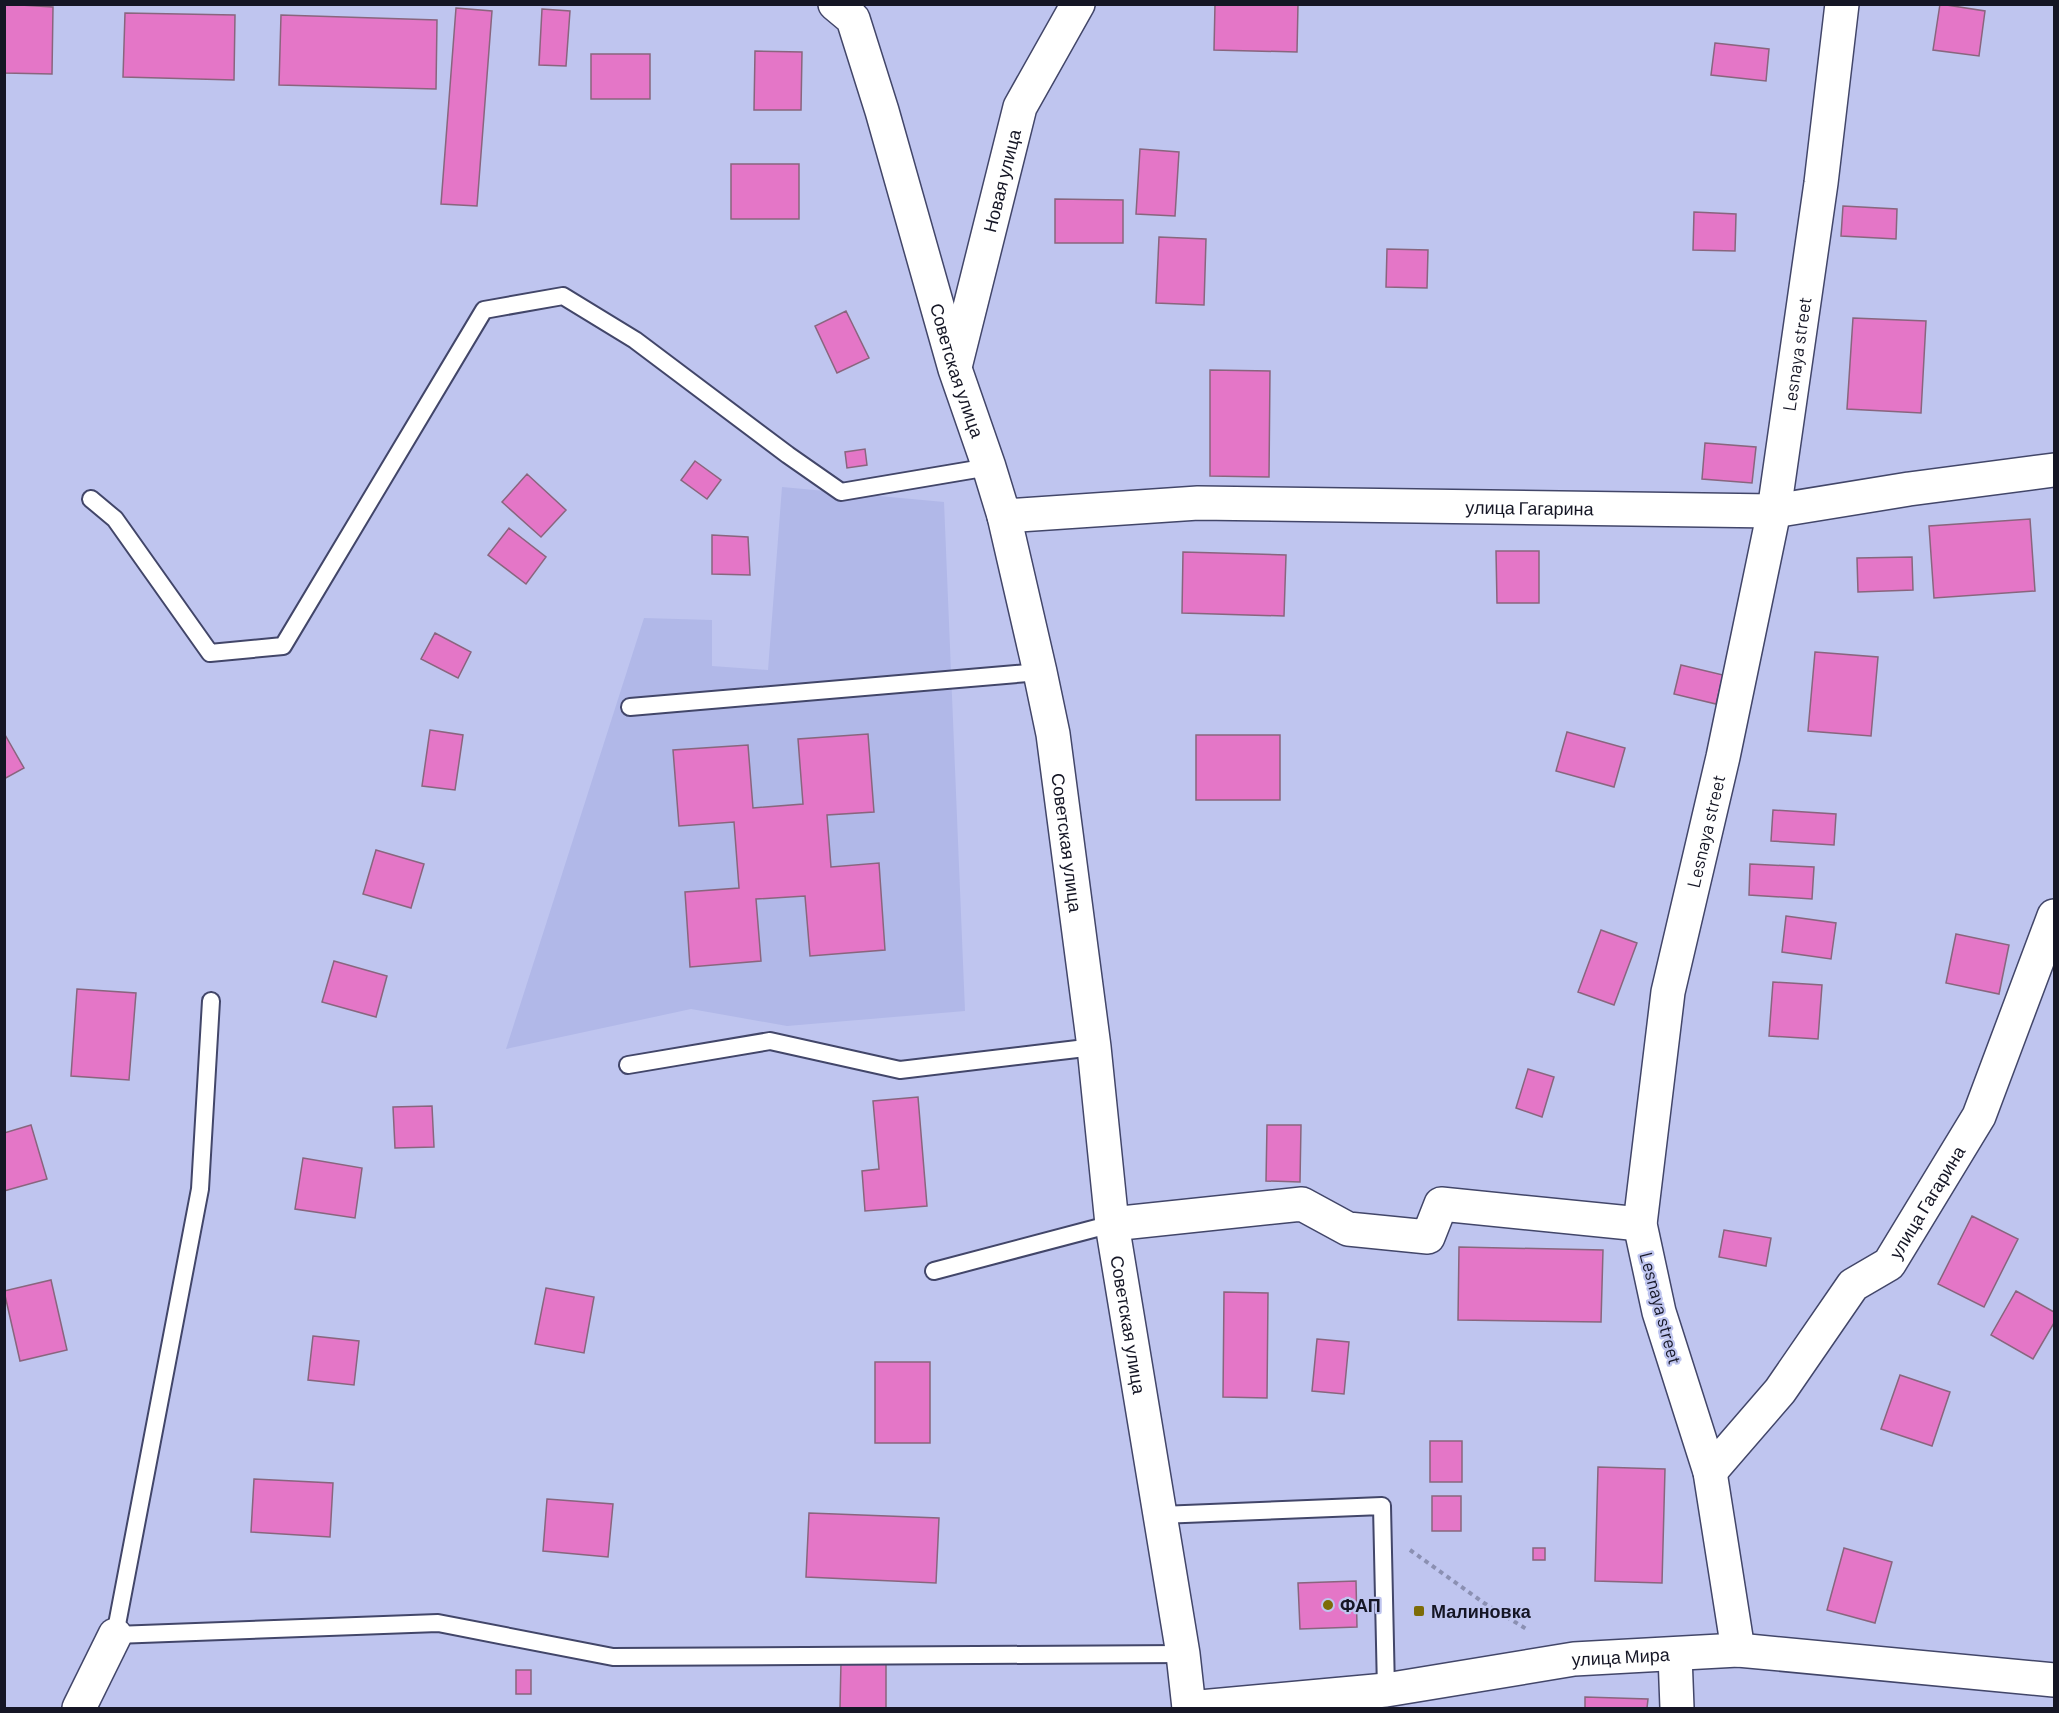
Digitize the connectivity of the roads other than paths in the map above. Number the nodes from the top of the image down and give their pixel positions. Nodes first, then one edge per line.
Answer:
1 (1078, 4) edge
2 (1842, 4) edge
3 (849, 9) edge
4 (955, 369) junction
5 (989, 467) junction
6 (2055, 470) edge
7 (91, 499) dead end
8 (1774, 511) junction
9 (1004, 516) junction
10 (1040, 672) junction
11 (630, 707) dead end
12 (2055, 916) edge
13 (211, 1001) dead end
14 (1094, 1047) junction
15 (628, 1065) dead end
16 (1112, 1224) junction
17 (1640, 1224) junction
18 (934, 1271) dead end
19 (1710, 1472) junction
20 (1160, 1515) junction
21 (115, 1635) junction
22 (1738, 1650) junction
23 (1183, 1654) junction
24 (1675, 1655) junction
25 (2055, 1680) edge
26 (1386, 1690) junction
27 (79, 1708) edge
28 (1189, 1708) edge
29 (1677, 1708) edge

1 - 4 street, Новая улица
2 - 8 street, Lesnaya street
3 - 4 street, Советская улица
4 - 5 street, Советская улица
5 - 7 lane
5 - 9 street, Советская улица
6 - 8 street, улица Гагарина
8 - 9 street, улица Гагарина
8 - 17 street, Lesnaya street
9 - 10 street, Советская улица
10 - 11 lane
10 - 14 street, Советская улица
12 - 19 street, улица Гагарина
13 - 21 lane
14 - 15 lane
14 - 16 street, Советская улица
16 - 17 street
16 - 18 lane
16 - 20 street, Советская улица
17 - 19 street, Lesnaya street
19 - 22 street, Lesnaya street
20 - 23 street, Советская улица
20 - 26 lane
21 - 23 lane
21 - 27 street
22 - 24 street, улица Мира
22 - 25 street, улица Мира
23 - 28 street, Советская улица
24 - 26 street, улица Мира
24 - 29 street
26 - 28 street, улица Мира

